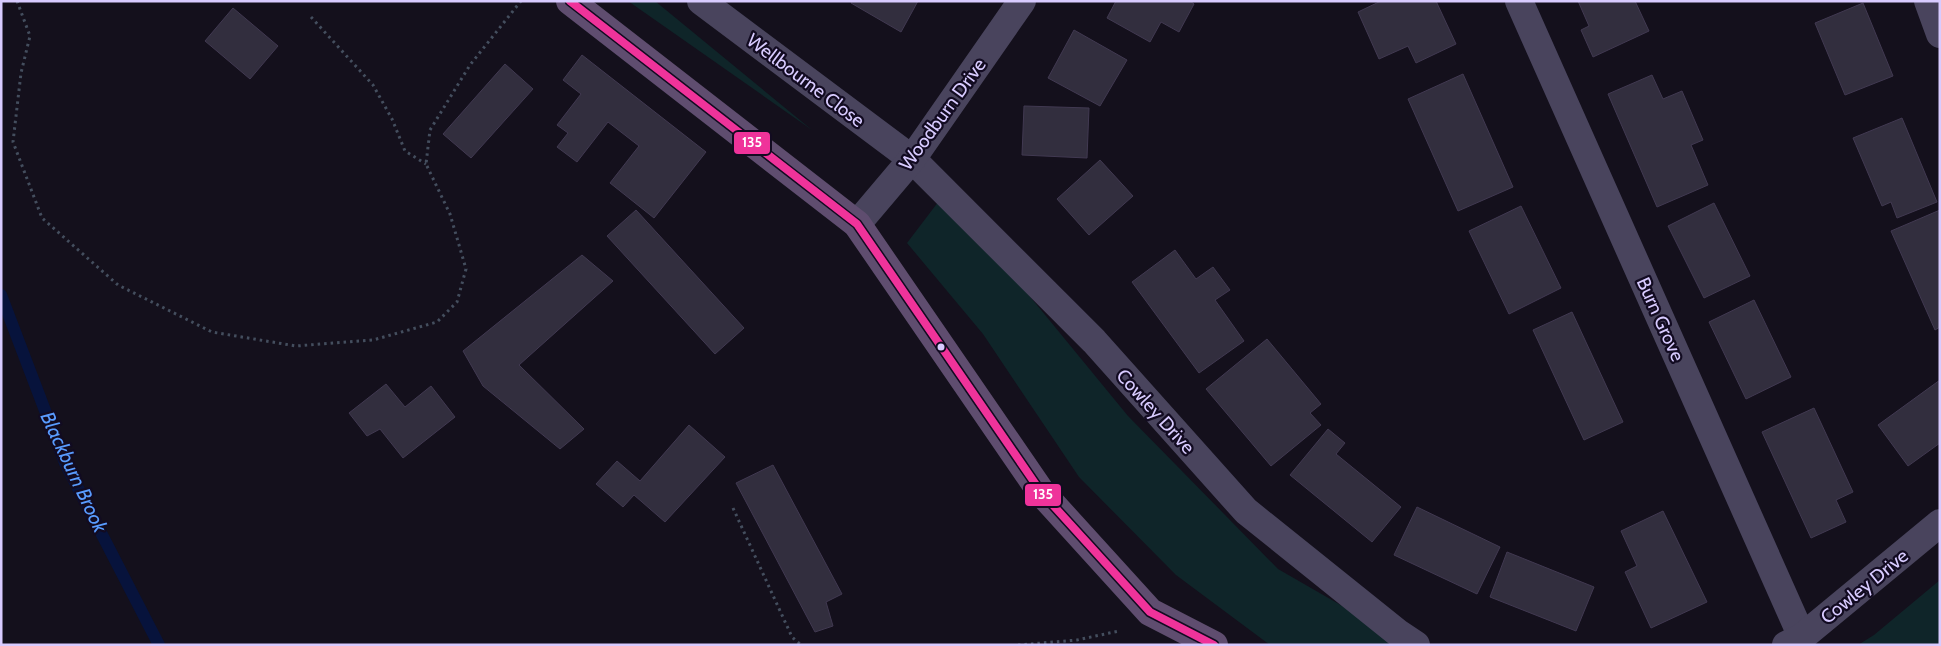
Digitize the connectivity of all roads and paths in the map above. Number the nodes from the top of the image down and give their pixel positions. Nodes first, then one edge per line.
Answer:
1 (16, 1) edge
2 (521, 1) edge
3 (570, 1) edge
4 (701, 1) edge
5 (1022, 1) edge
6 (1519, 1) edge
7 (1928, 1) edge
8 (311, 17) dead end
9 (1940, 34) edge
10 (912, 159) junction
11 (426, 164) junction
12 (857, 224) junction
13 (733, 508) dead end
14 (1940, 524) edge
15 (1150, 612) junction
16 (1794, 641) edge
17 (801, 645) edge
18 (1018, 645) edge
19 (1214, 645) edge
20 (1416, 645) edge

1 - 11 path
2 - 11 path
3 - 12 main road
4 - 10 street, Wellbourne Close
5 - 10 street, Woodburn Drive
6 - 16 street, Burn Grove
7 - 9 street
8 - 11 path
10 - 12 street, Woodburn Drive
10 - 20 street, Cowley Drive
12 - 15 main road
13 - 17 path
14 - 16 street, Cowley Drive
15 - 18 path
15 - 19 main road

